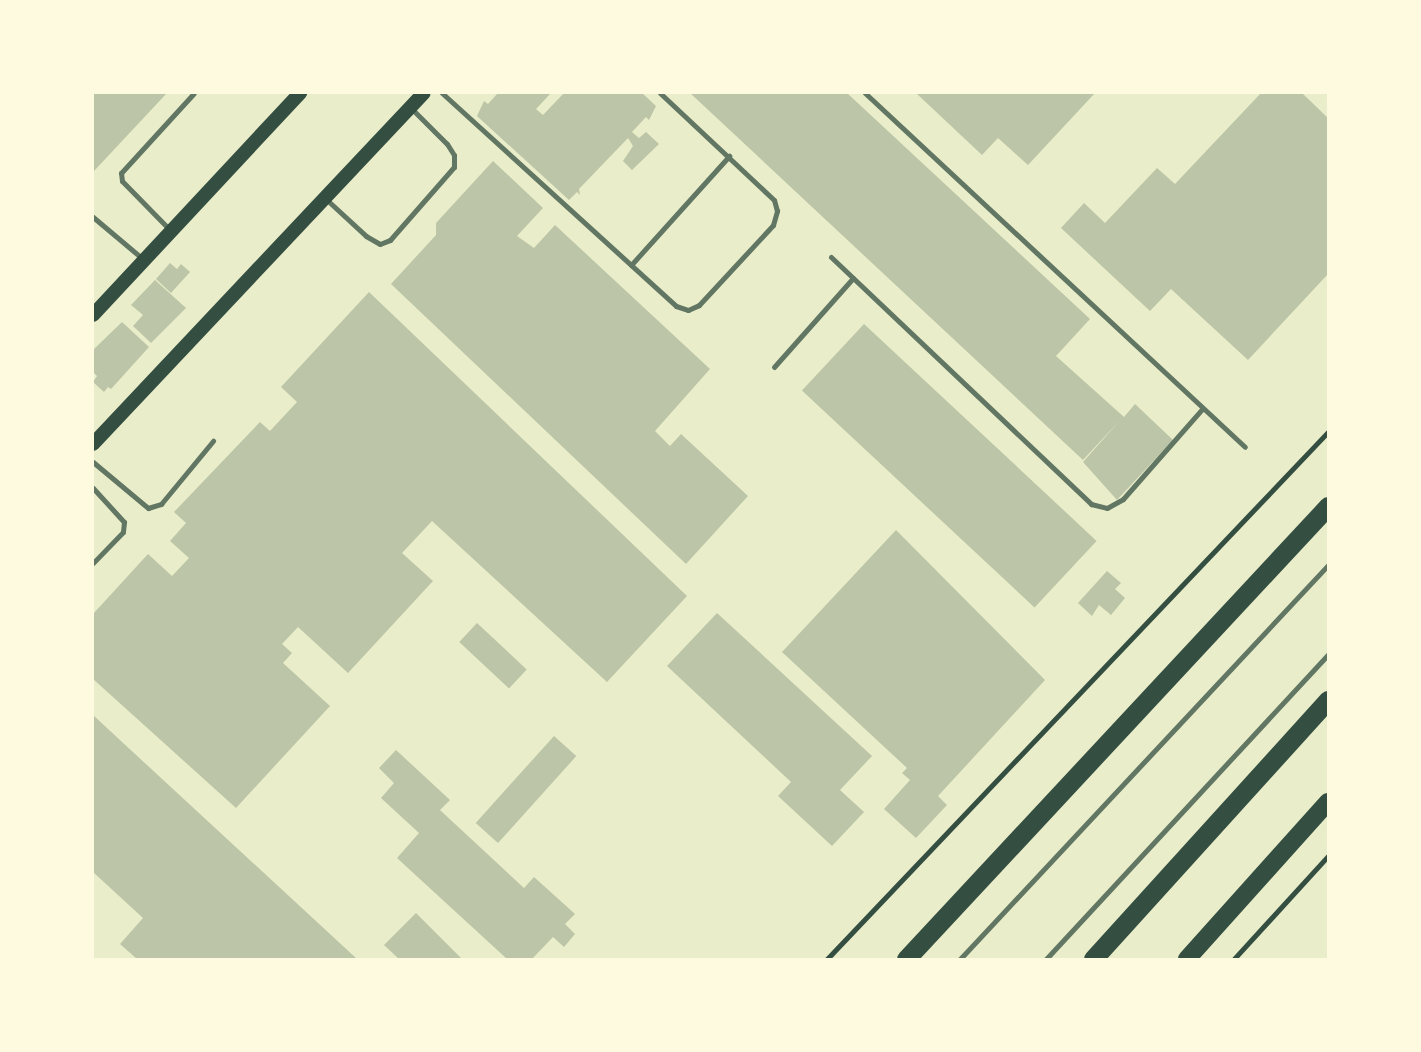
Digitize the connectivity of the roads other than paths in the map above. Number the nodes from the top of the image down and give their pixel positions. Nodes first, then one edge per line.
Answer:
1 (194, 93) edge
2 (300, 93) edge
3 (424, 93) edge
4 (442, 93) edge
5 (660, 93) edge
6 (865, 93) edge
7 (410, 107) junction
8 (729, 156) junction
9 (325, 198) junction
10 (93, 217) edge
11 (171, 231) junction
12 (831, 257) dead end
13 (144, 260) junction
14 (631, 265) junction
15 (853, 278) junction
16 (93, 315) edge
17 (774, 367) dead end
18 (1202, 409) junction
19 (213, 441) dead end
20 (93, 444) edge
21 (1245, 447) dead end
22 (93, 462) edge
23 (93, 488) edge
24 (1328, 506) edge
25 (93, 563) edge
26 (1328, 565) edge
27 (1328, 655) edge
28 (1328, 701) edge
29 (1328, 802) edge
30 (906, 959) edge
31 (960, 959) edge
32 (1046, 959) edge
33 (1093, 959) edge
34 (1187, 959) edge

1 - 11 lane
2 - 11 main road
3 - 7 main road
4 - 14 lane
5 - 8 lane
6 - 18 lane
7 - 9 main road
7 - 9 lane
8 - 14 lane
8 - 14 lane
9 - 20 main road
10 - 13 lane
11 - 13 main road
12 - 15 lane
13 - 16 main road
15 - 17 lane
15 - 18 lane
18 - 21 lane
19 - 22 lane
23 - 25 lane
24 - 30 highway
26 - 31 lane
27 - 32 lane
28 - 33 highway
29 - 34 main road

